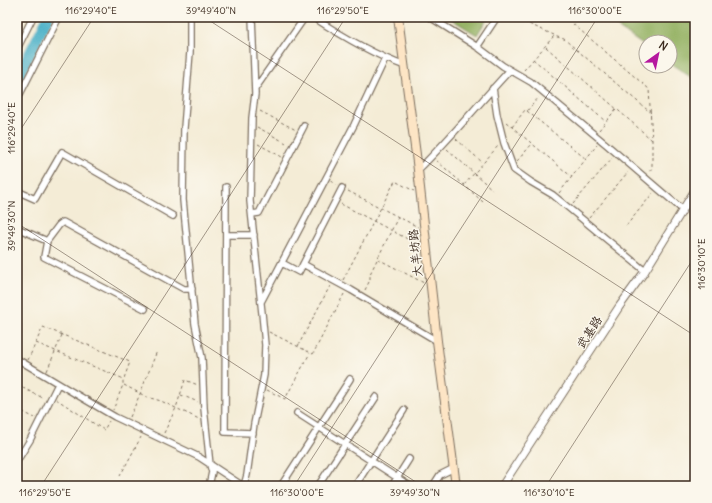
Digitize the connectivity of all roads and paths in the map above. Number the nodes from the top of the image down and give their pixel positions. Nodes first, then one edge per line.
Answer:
1 (33, 17) edge
2 (59, 17) edge
3 (190, 17) edge
4 (252, 17) edge
5 (305, 17) edge
6 (313, 17) edge
7 (398, 17) edge
8 (430, 17) edge
9 (497, 17) edge
10 (513, 17) edge
11 (573, 24) dead end
12 (554, 36) junction
13 (545, 46) junction
14 (477, 47) junction
15 (17, 49) edge
16 (385, 59) junction
17 (533, 59) junction
18 (405, 66) junction
19 (510, 70) junction
20 (519, 75) junction
21 (255, 88) junction
22 (493, 88) junction
23 (544, 92) junction
24 (17, 100) edge
25 (253, 108) junction
26 (616, 108) junction
27 (527, 112) junction
28 (651, 113) junction
29 (497, 115) junction
30 (605, 121) junction
31 (252, 124) junction
32 (304, 126) dead end
33 (512, 127) junction
34 (296, 131) dead end
35 (595, 134) junction
36 (451, 135) junction
37 (503, 139) junction
38 (602, 140) junction
39 (652, 140) junction
40 (251, 141) junction
41 (288, 144) dead end
42 (532, 144) junction
43 (442, 145) junction
44 (616, 153) junction
45 (282, 157) dead end
46 (432, 157) junction
47 (586, 159) junction
48 (483, 162) junction
49 (513, 166) junction
50 (633, 167) junction
51 (418, 170) junction
52 (474, 173) junction
53 (572, 176) junction
54 (644, 177) junction
55 (326, 179) junction
56 (464, 185) junction
57 (226, 187) dead end
58 (342, 188) junction
59 (657, 188) junction
60 (493, 190) dead end
61 (695, 190) edge
62 (17, 191) edge
63 (421, 195) junction
64 (556, 197) junction
65 (335, 201) junction
66 (483, 202) dead end
67 (381, 208) junction
68 (570, 209) junction
69 (683, 210) junction
70 (252, 214) junction
71 (173, 216) dead end
72 (398, 217) junction
73 (374, 221) junction
74 (586, 222) junction
75 (626, 226) dead end
76 (17, 228) edge
77 (392, 230) junction
78 (425, 231) junction
79 (226, 235) junction
80 (254, 235) junction
81 (47, 241) junction
82 (427, 249) junction
83 (378, 258) junction
84 (282, 263) junction
85 (303, 264) junction
86 (645, 270) junction
87 (333, 280) junction
88 (341, 284) junction
89 (348, 288) junction
90 (431, 288) junction
91 (192, 289) junction
92 (362, 296) junction
93 (261, 303) junction
94 (145, 308) dead end
95 (263, 329) junction
96 (62, 334) junction
97 (437, 341) junction
98 (36, 343) junction
99 (298, 346) junction
100 (55, 351) junction
101 (157, 351) dead end
102 (310, 352) junction
103 (17, 359) edge
104 (26, 364) junction
105 (45, 376) junction
106 (124, 379) junction
107 (350, 379) dead end
108 (58, 384) junction
109 (17, 385) edge
110 (123, 385) junction
111 (203, 387) junction
112 (262, 387) junction
113 (140, 394) junction
114 (181, 394) junction
115 (376, 397) dead end
116 (51, 399) junction
117 (204, 404) junction
118 (17, 408) edge
119 (176, 408) junction
120 (404, 410) dead end
121 (297, 413) dead end
122 (111, 415) junction
123 (40, 420) junction
124 (205, 422) junction
125 (127, 423) junction
126 (319, 427) junction
127 (144, 431) junction
128 (253, 433) junction
129 (162, 440) junction
130 (346, 444) junction
131 (409, 459) dead end
132 (17, 461) edge
133 (371, 461) junction
134 (210, 465) junction
135 (454, 468) junction
136 (120, 476) dead end
137 (397, 478) junction
138 (208, 486) edge
139 (243, 486) edge
140 (281, 486) edge
141 (318, 486) edge
142 (355, 486) edge
143 (392, 486) edge
144 (410, 486) edge
145 (433, 486) edge
146 (456, 486) edge
147 (502, 486) edge

1 - 15 street
2 - 24 street
3 - 91 street
4 - 21 street
5 - 21 street
6 - 16 street
7 - 18 main road, 大羊坊路
8 - 14 street
9 - 14 street
10 - 12 path
11 - 28 path
12 - 13 path
12 - 28 path
13 - 17 path
13 - 26 path
14 - 19 street
16 - 18 street
16 - 55 street
17 - 20 path
17 - 30 path
18 - 51 main road, 大羊坊路
19 - 20 street
19 - 22 street
20 - 23 street
21 - 25 street
22 - 29 street
22 - 36 street
23 - 27 path
23 - 35 street
25 - 31 street
25 - 34 path
26 - 30 path
26 - 39 path
27 - 33 path
27 - 47 path
28 - 39 path
29 - 33 path
29 - 37 street
30 - 35 path
31 - 40 street
31 - 41 path
32 - 70 street
33 - 42 path
35 - 38 street
36 - 43 street
36 - 48 path
37 - 48 path
37 - 49 street
38 - 44 street
38 - 47 path
39 - 54 path
40 - 45 path
40 - 70 street
42 - 49 path
42 - 53 path
43 - 46 street
43 - 52 path
44 - 50 street
44 - 68 path
46 - 51 street
46 - 56 path
47 - 53 path
48 - 52 path
49 - 64 street
50 - 54 street
50 - 74 path
51 - 63 main road, 大羊坊路
52 - 56 path
52 - 60 path
53 - 64 path
54 - 59 street
55 - 58 path
55 - 84 street
56 - 66 path
57 - 79 street
58 - 65 street
58 - 67 path
59 - 69 street
59 - 75 path
61 - 69 street, 武基路
62 - 71 street
63 - 67 path
63 - 78 main road, 大羊坊路
64 - 68 street
65 - 73 path
65 - 85 street
67 - 72 path
67 - 73 path
68 - 74 street
69 - 86 street, 武基路
70 - 80 street
72 - 77 path
72 - 78 path
73 - 77 path
73 - 88 path
74 - 86 street
76 - 81 street
77 - 82 path
77 - 83 path
78 - 82 main road, 大羊坊路
79 - 80 street
79 - 128 street
80 - 93 street
81 - 91 street
81 - 94 street
82 - 90 main road, 大羊坊路
83 - 90 path
83 - 92 path
84 - 85 street
84 - 93 street
85 - 87 street
86 - 147 street, 武基路
87 - 88 street
87 - 99 path
88 - 89 street
89 - 92 street
89 - 102 path
90 - 97 main road, 大羊坊路
91 - 111 street
92 - 97 street
93 - 95 street
95 - 99 path
95 - 112 street
96 - 98 path
96 - 100 path
96 - 106 path
97 - 135 main road, 大羊坊路
98 - 100 path
98 - 104 path
99 - 102 path
100 - 105 path
100 - 106 path
101 - 113 path
102 - 112 path
103 - 104 street
104 - 105 street
105 - 108 street
106 - 110 path
107 - 126 street
108 - 116 street
108 - 122 street
109 - 116 path
110 - 113 path
110 - 122 path
111 - 114 path
111 - 117 street
112 - 128 street
113 - 119 path
113 - 125 path
114 - 117 path
114 - 119 path
115 - 130 street
116 - 122 path
116 - 123 street
117 - 124 street
118 - 123 path
119 - 124 path
119 - 129 path
120 - 133 street
121 - 126 street
122 - 125 street
123 - 132 street
124 - 134 street
125 - 127 street
126 - 130 street
126 - 140 street
127 - 129 street
127 - 136 path
128 - 139 street
129 - 134 street
130 - 133 street
130 - 141 street
131 - 137 street
133 - 137 street
133 - 142 street
134 - 138 street
134 - 139 street
135 - 145 street
135 - 146 main road, 大羊坊路
137 - 143 street
137 - 144 street

